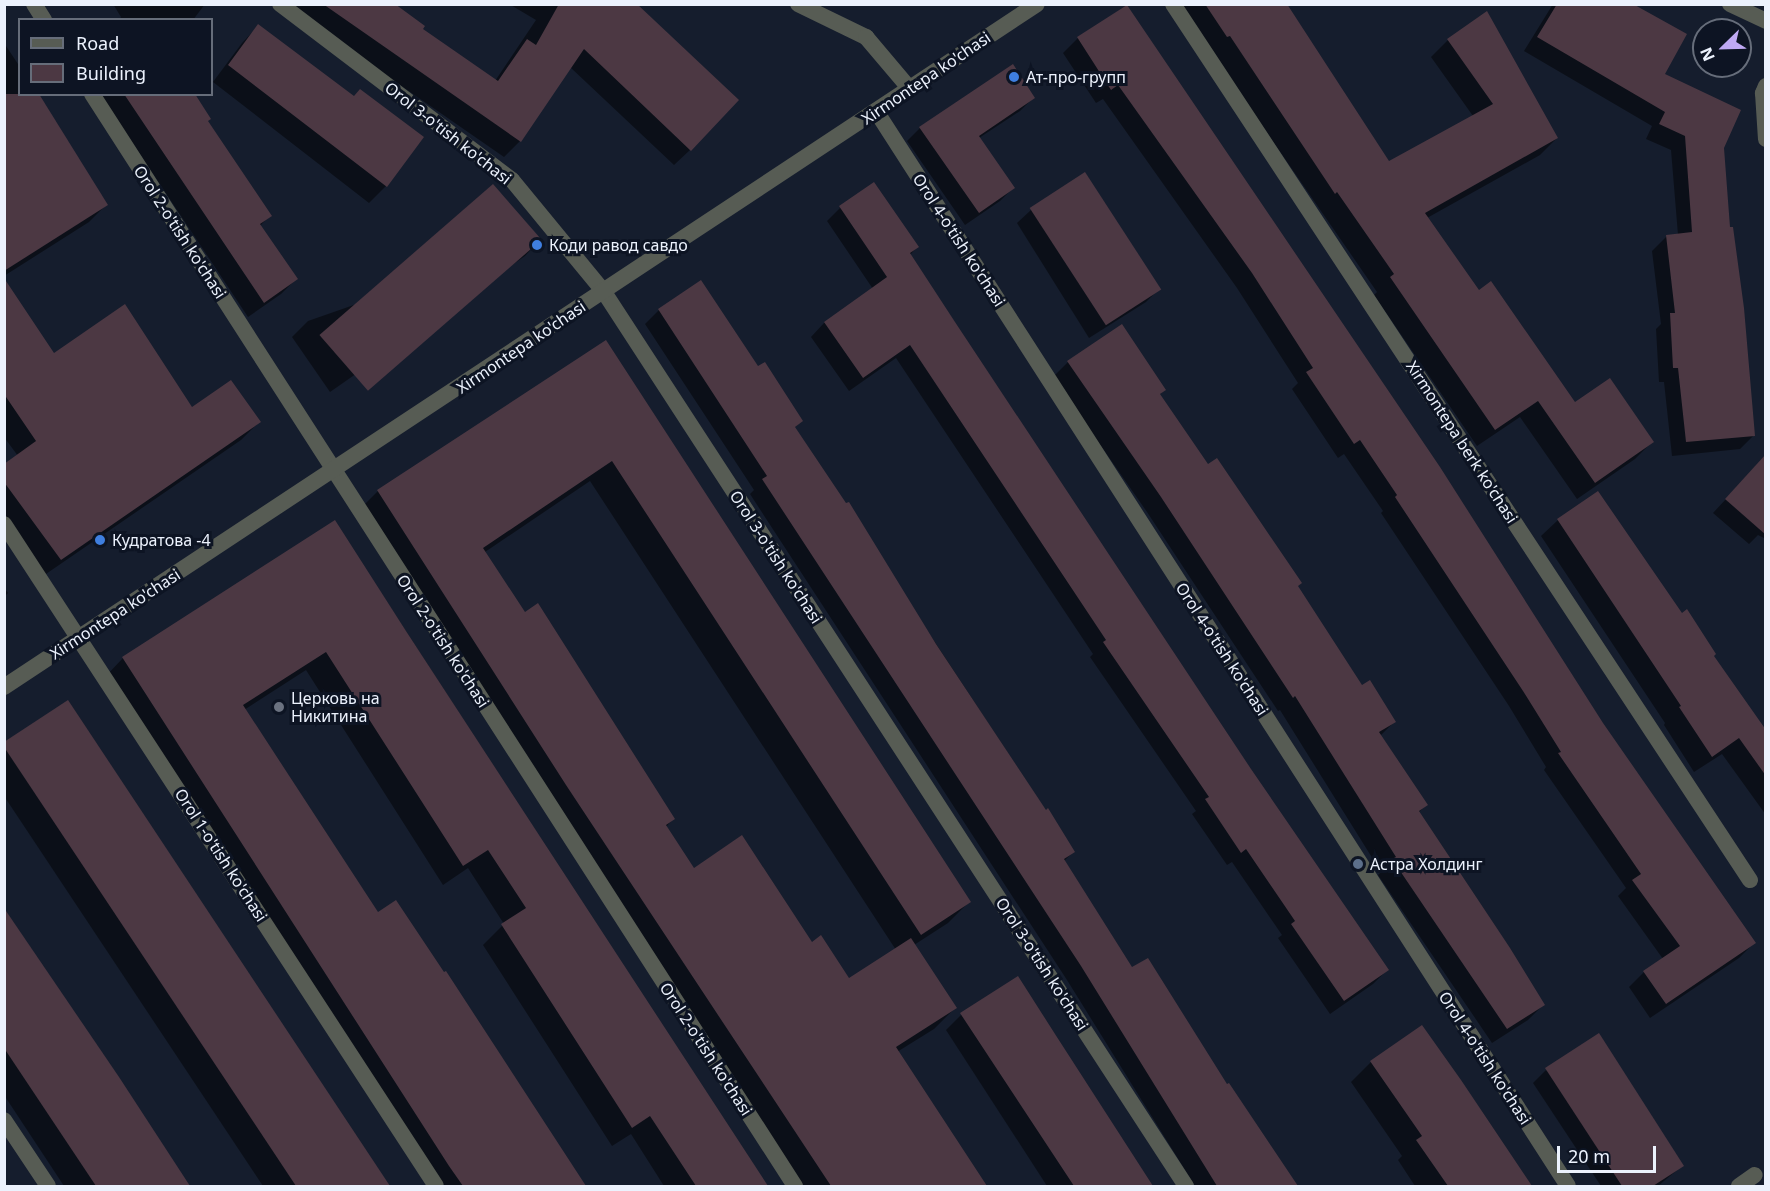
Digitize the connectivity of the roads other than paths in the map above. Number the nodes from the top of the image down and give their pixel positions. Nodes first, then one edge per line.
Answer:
1 (34, 4) edge
2 (280, 4) edge
3 (798, 4) edge
4 (1037, 4) edge
5 (1173, 4) edge
6 (1730, 4) edge
7 (43, 18) edge
8 (1766, 21) edge
9 (1766, 87) edge
10 (910, 89) junction
11 (93, 96) edge
12 (876, 111) junction
13 (1766, 139) edge
14 (604, 292) junction
15 (334, 472) junction
16 (4, 524) edge
17 (80, 636) junction
18 (4, 687) edge
19 (1750, 880) dead end
20 (4, 1120) edge
21 (1755, 1175) dead end
22 (48, 1186) edge
23 (436, 1186) edge
24 (795, 1186) edge
25 (1186, 1186) edge
26 (1568, 1186) edge
27 (1739, 1186) edge

1 - 7 street
2 - 14 street, Orol 3-o'tish ko'chasi
3 - 10 street
4 - 10 street, Xirmontepa ko'chasi
5 - 19 street, Xirmontepa berk ko'chasi
6 - 8 street
9 - 13 street
10 - 12 street, Xirmontepa ko'chasi
11 - 15 street, Orol 2-o'tish ko'chasi
12 - 14 street, Xirmontepa ko'chasi
12 - 26 street, Orol 4-o'tish ko'chasi
14 - 15 street, Xirmontepa ko'chasi
14 - 25 street, Orol 3-o'tish ko'chasi
15 - 17 street, Xirmontepa ko'chasi
15 - 24 street, Orol 2-o'tish ko'chasi
16 - 17 street, Orol 1-o'tish ko'chasi
17 - 18 street, Xirmontepa ko'chasi
17 - 23 street, Orol 1-o'tish ko'chasi
20 - 22 street
21 - 27 street

